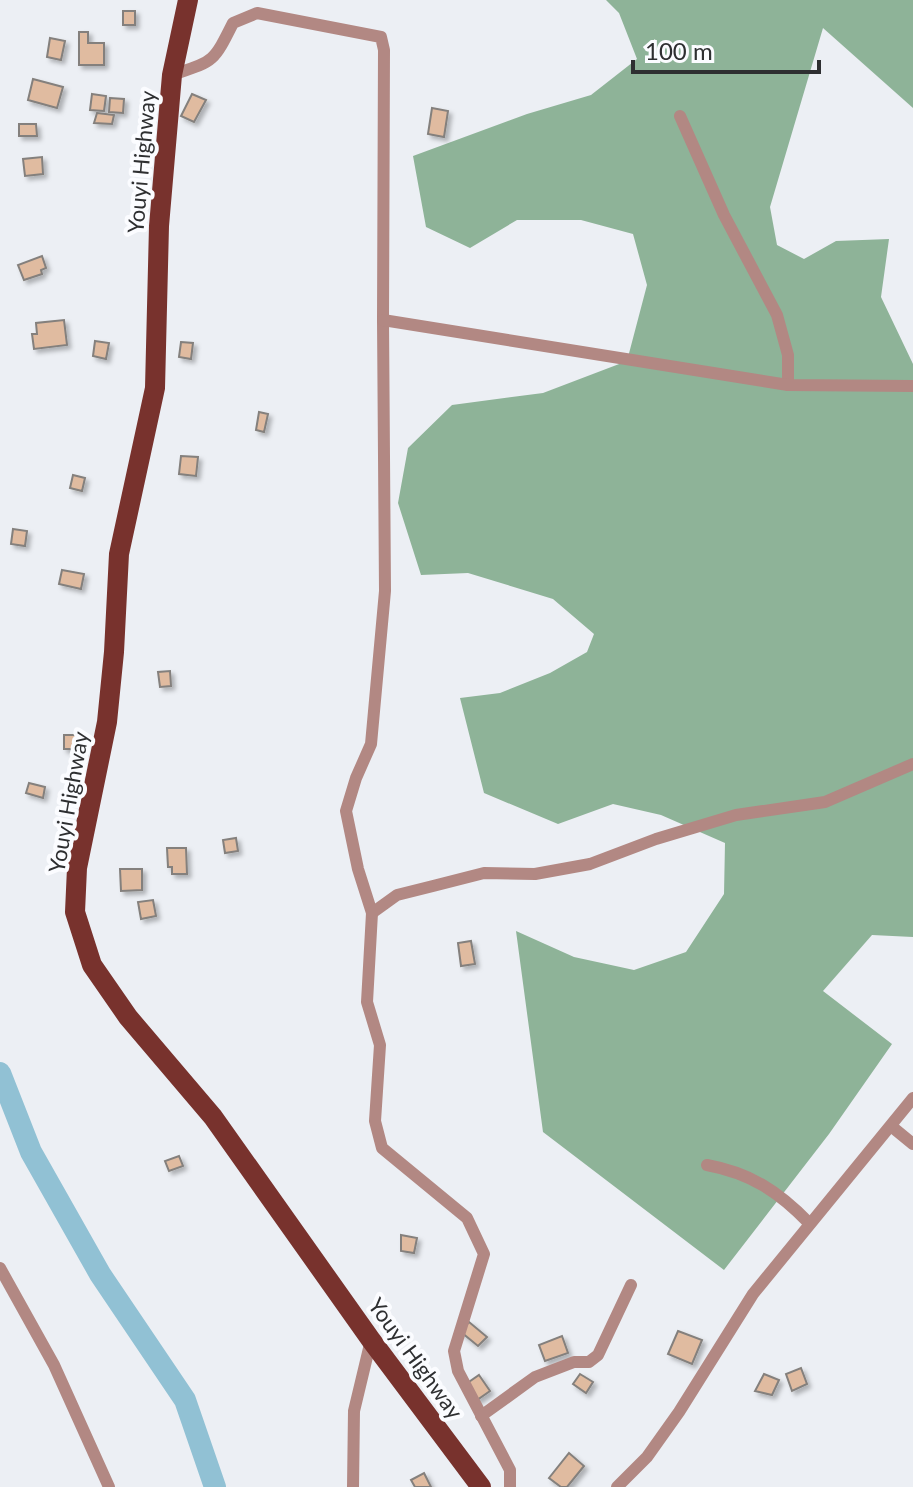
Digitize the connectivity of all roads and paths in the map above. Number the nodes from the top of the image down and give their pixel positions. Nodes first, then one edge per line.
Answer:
1 (188, 0) edge
2 (172, 75) junction
3 (680, 116) dead end
4 (383, 320) junction
5 (788, 385) junction
6 (913, 386) edge
7 (913, 764) edge
8 (372, 913) junction
9 (913, 1098) edge
10 (891, 1126) junction
11 (913, 1144) edge
12 (707, 1165) dead end
13 (809, 1223) junction
14 (0, 1268) edge
15 (631, 1285) dead end
16 (371, 1340) junction
17 (481, 1416) junction
18 (109, 1487) edge
19 (353, 1487) edge
20 (481, 1487) edge
21 (510, 1487) edge
22 (617, 1487) edge

1 - 2 main road, Youyi Highway
2 - 4 street
2 - 16 main road, Youyi Highway
3 - 5 street
4 - 5 street
4 - 8 street
5 - 6 street
7 - 8 street
8 - 17 street
9 - 10 street
10 - 11 street
10 - 13 street
12 - 13 street
13 - 22 street
14 - 18 street
15 - 17 street
16 - 19 street
16 - 20 main road, Youyi Highway
17 - 21 street

